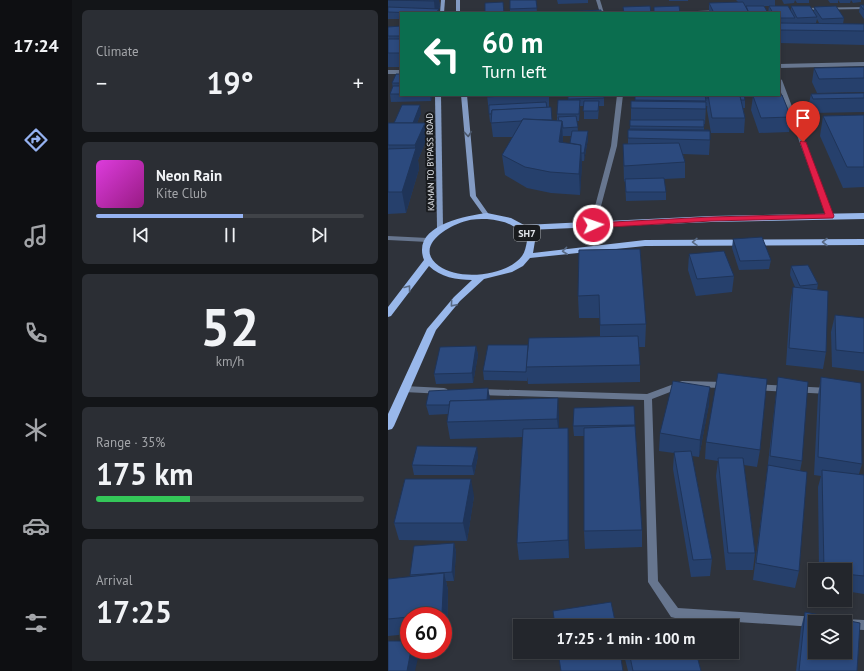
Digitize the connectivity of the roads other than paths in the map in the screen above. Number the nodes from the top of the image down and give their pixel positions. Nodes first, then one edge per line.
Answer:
1 (443, 0) edge
2 (458, 0) edge
3 (598, 0) edge
4 (864, 8) edge
5 (798, 9) edge
6 (728, 11) edge
7 (442, 12) edge
8 (458, 12) edge
9 (602, 12) edge
10 (701, 12) edge
11 (864, 64) edge
12 (780, 66) edge
13 (388, 72) edge
14 (400, 72) edge
15 (780, 82) edge
16 (438, 96) edge
17 (464, 96) edge
18 (620, 96) edge
19 (487, 216) junction
20 (830, 216) junction
21 (864, 216) edge
22 (593, 225) junction
23 (440, 228) junction
24 (524, 228) junction
25 (388, 238) edge
26 (428, 240) junction
27 (864, 242) edge
28 (526, 256) junction
29 (428, 261) junction
30 (481, 277) junction
31 (388, 314) edge
32 (734, 386) edge
33 (750, 386) edge
34 (404, 389) junction
35 (451, 391) edge
36 (841, 391) edge
37 (475, 392) edge
38 (648, 397) junction
39 (388, 426) edge
40 (808, 621) edge
41 (852, 624) edge
42 (864, 625) edge

1 - 7 street
2 - 8 street
3 - 9 street
4 - 5 street
6 - 10 street
11 - 12 street
13 - 14 street
15 - 20 street
16 - 23 street, KAMAN TO BYPASS ROAD
17 -> 19 street
18 - 22 street
19 - 23 main road, SH7
19 - 24 main road, SH7
20 - 21 main road, SH7
20 - 22 main road, SH7
22 - 24 main road, SH7
23 - 26 main road, SH7
24 - 28 main road, SH7
25 - 26 street
26 - 29 main road
27 -> 28 main road, SH7
28 - 30 main road, SH7
29 - 30 main road, SH7
31 -> 29 main road
30 -> 34 main road, SH7
32 - 38 street
33 - 36 street
34 - 35 street
34 - 39 main road, SH7
37 - 38 street
38 - 40 street
41 - 42 street

